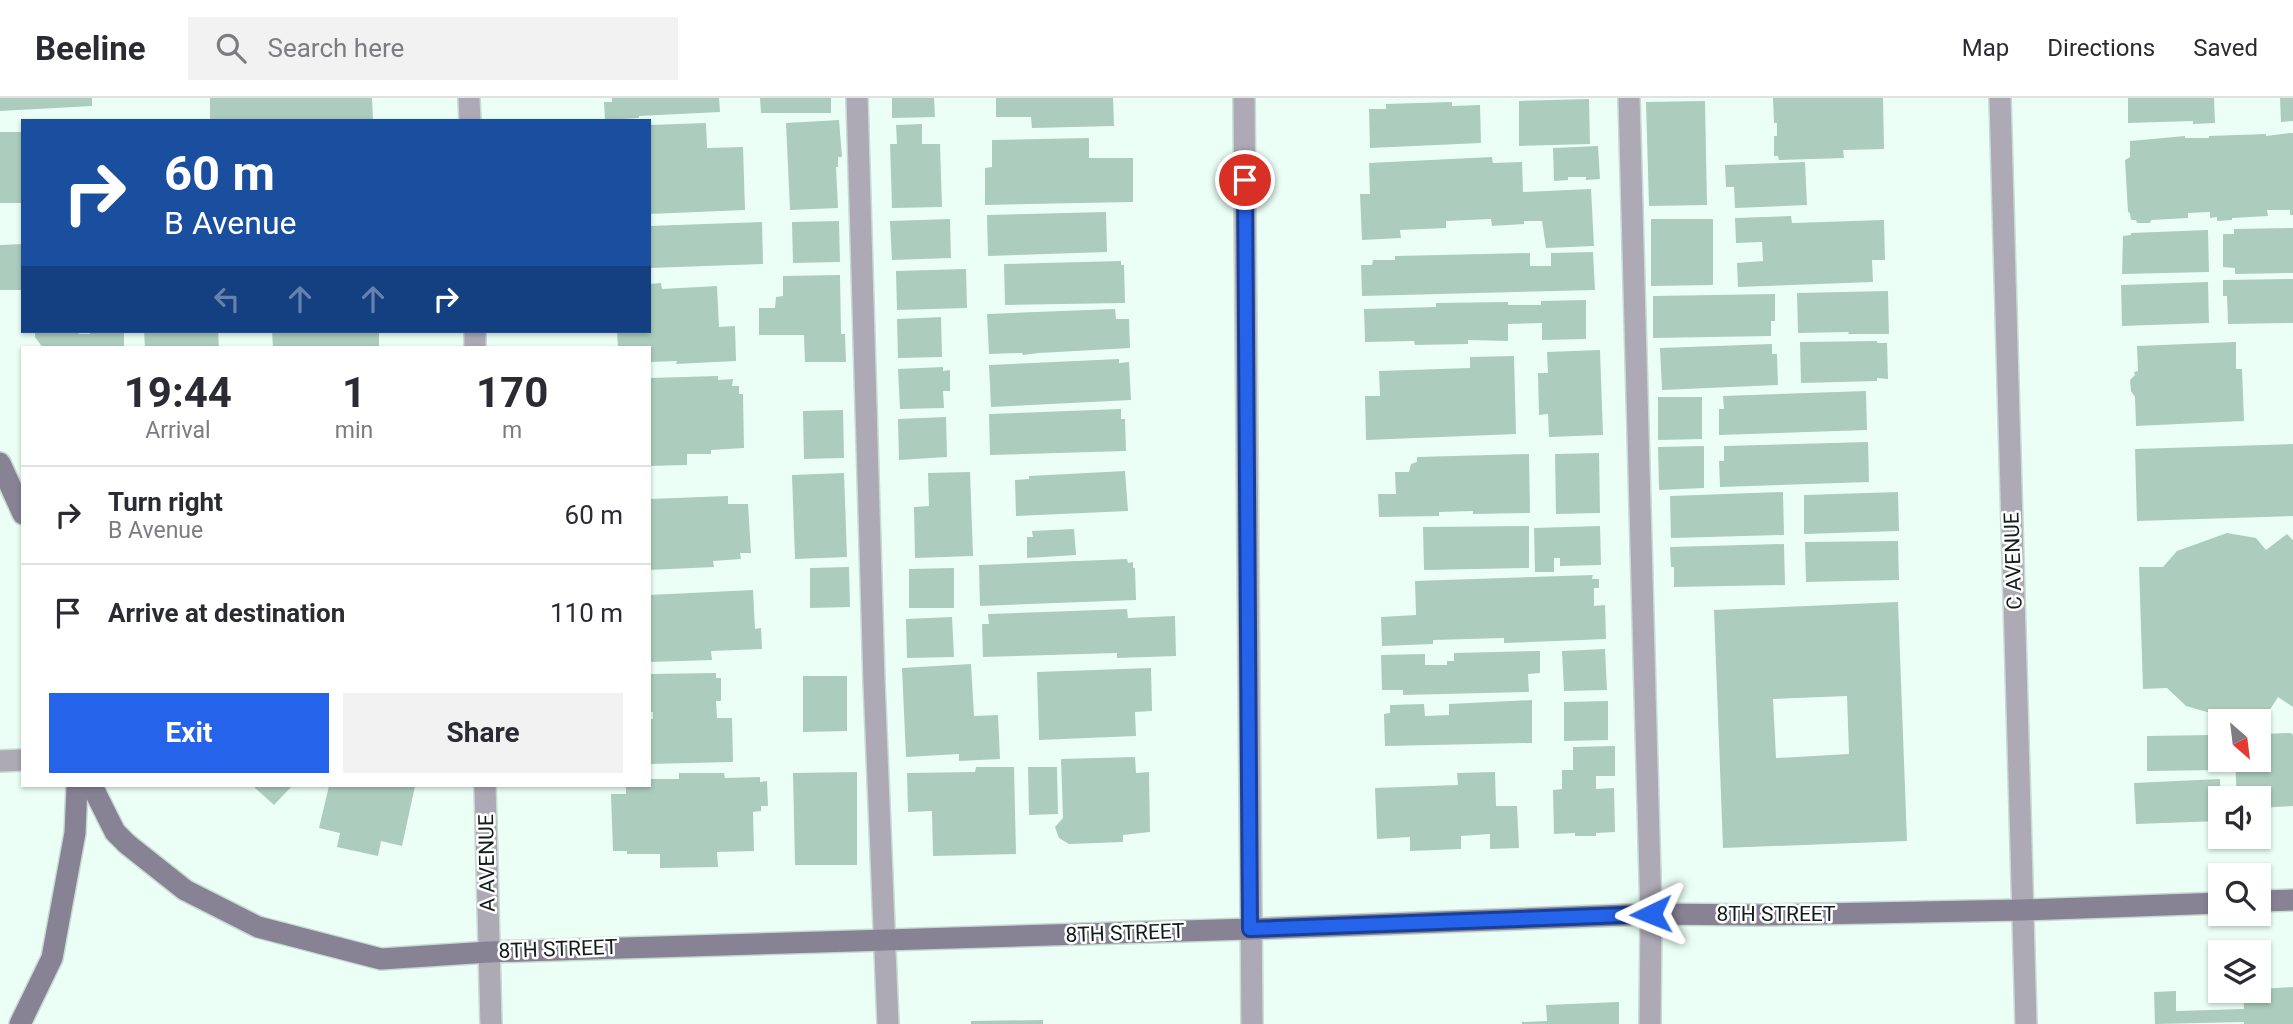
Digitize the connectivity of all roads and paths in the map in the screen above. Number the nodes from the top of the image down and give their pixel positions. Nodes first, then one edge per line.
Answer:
1 (469, 98) edge
2 (857, 98) edge
3 (1244, 98) edge
4 (1629, 98) edge
5 (2000, 98) edge
6 (470, 119) edge
7 (0, 463) edge
8 (21, 510) edge
9 (21, 760) edge
10 (0, 761) edge
11 (77, 787) edge
12 (92, 787) edge
13 (485, 787) edge
14 (2293, 900) edge
15 (2271, 901) edge
16 (2208, 903) edge
17 (2022, 910) junction
18 (1651, 914) junction
19 (1250, 929) junction
20 (886, 940) junction
21 (489, 951) junction
22 (20, 1024) edge
23 (491, 1024) edge
24 (888, 1024) edge
25 (1252, 1024) edge
26 (1650, 1024) edge
27 (2025, 1024) edge

1 - 6 street
2 - 20 street
3 - 19 street
4 - 18 street
5 - 17 street, C AVENUE
7 - 8 street
9 - 10 street
11 - 22 street
12 - 21 street, 8TH STREET
13 - 21 street, A AVENUE
14 - 15 street
16 - 17 street, 8TH STREET
17 - 18 street, 8TH STREET
17 - 27 street, C AVENUE
18 - 19 street, 8TH STREET
18 - 26 street
19 - 20 street, 8TH STREET
19 - 25 street
20 - 21 street, 8TH STREET
20 - 24 street
21 - 23 street, A AVENUE

